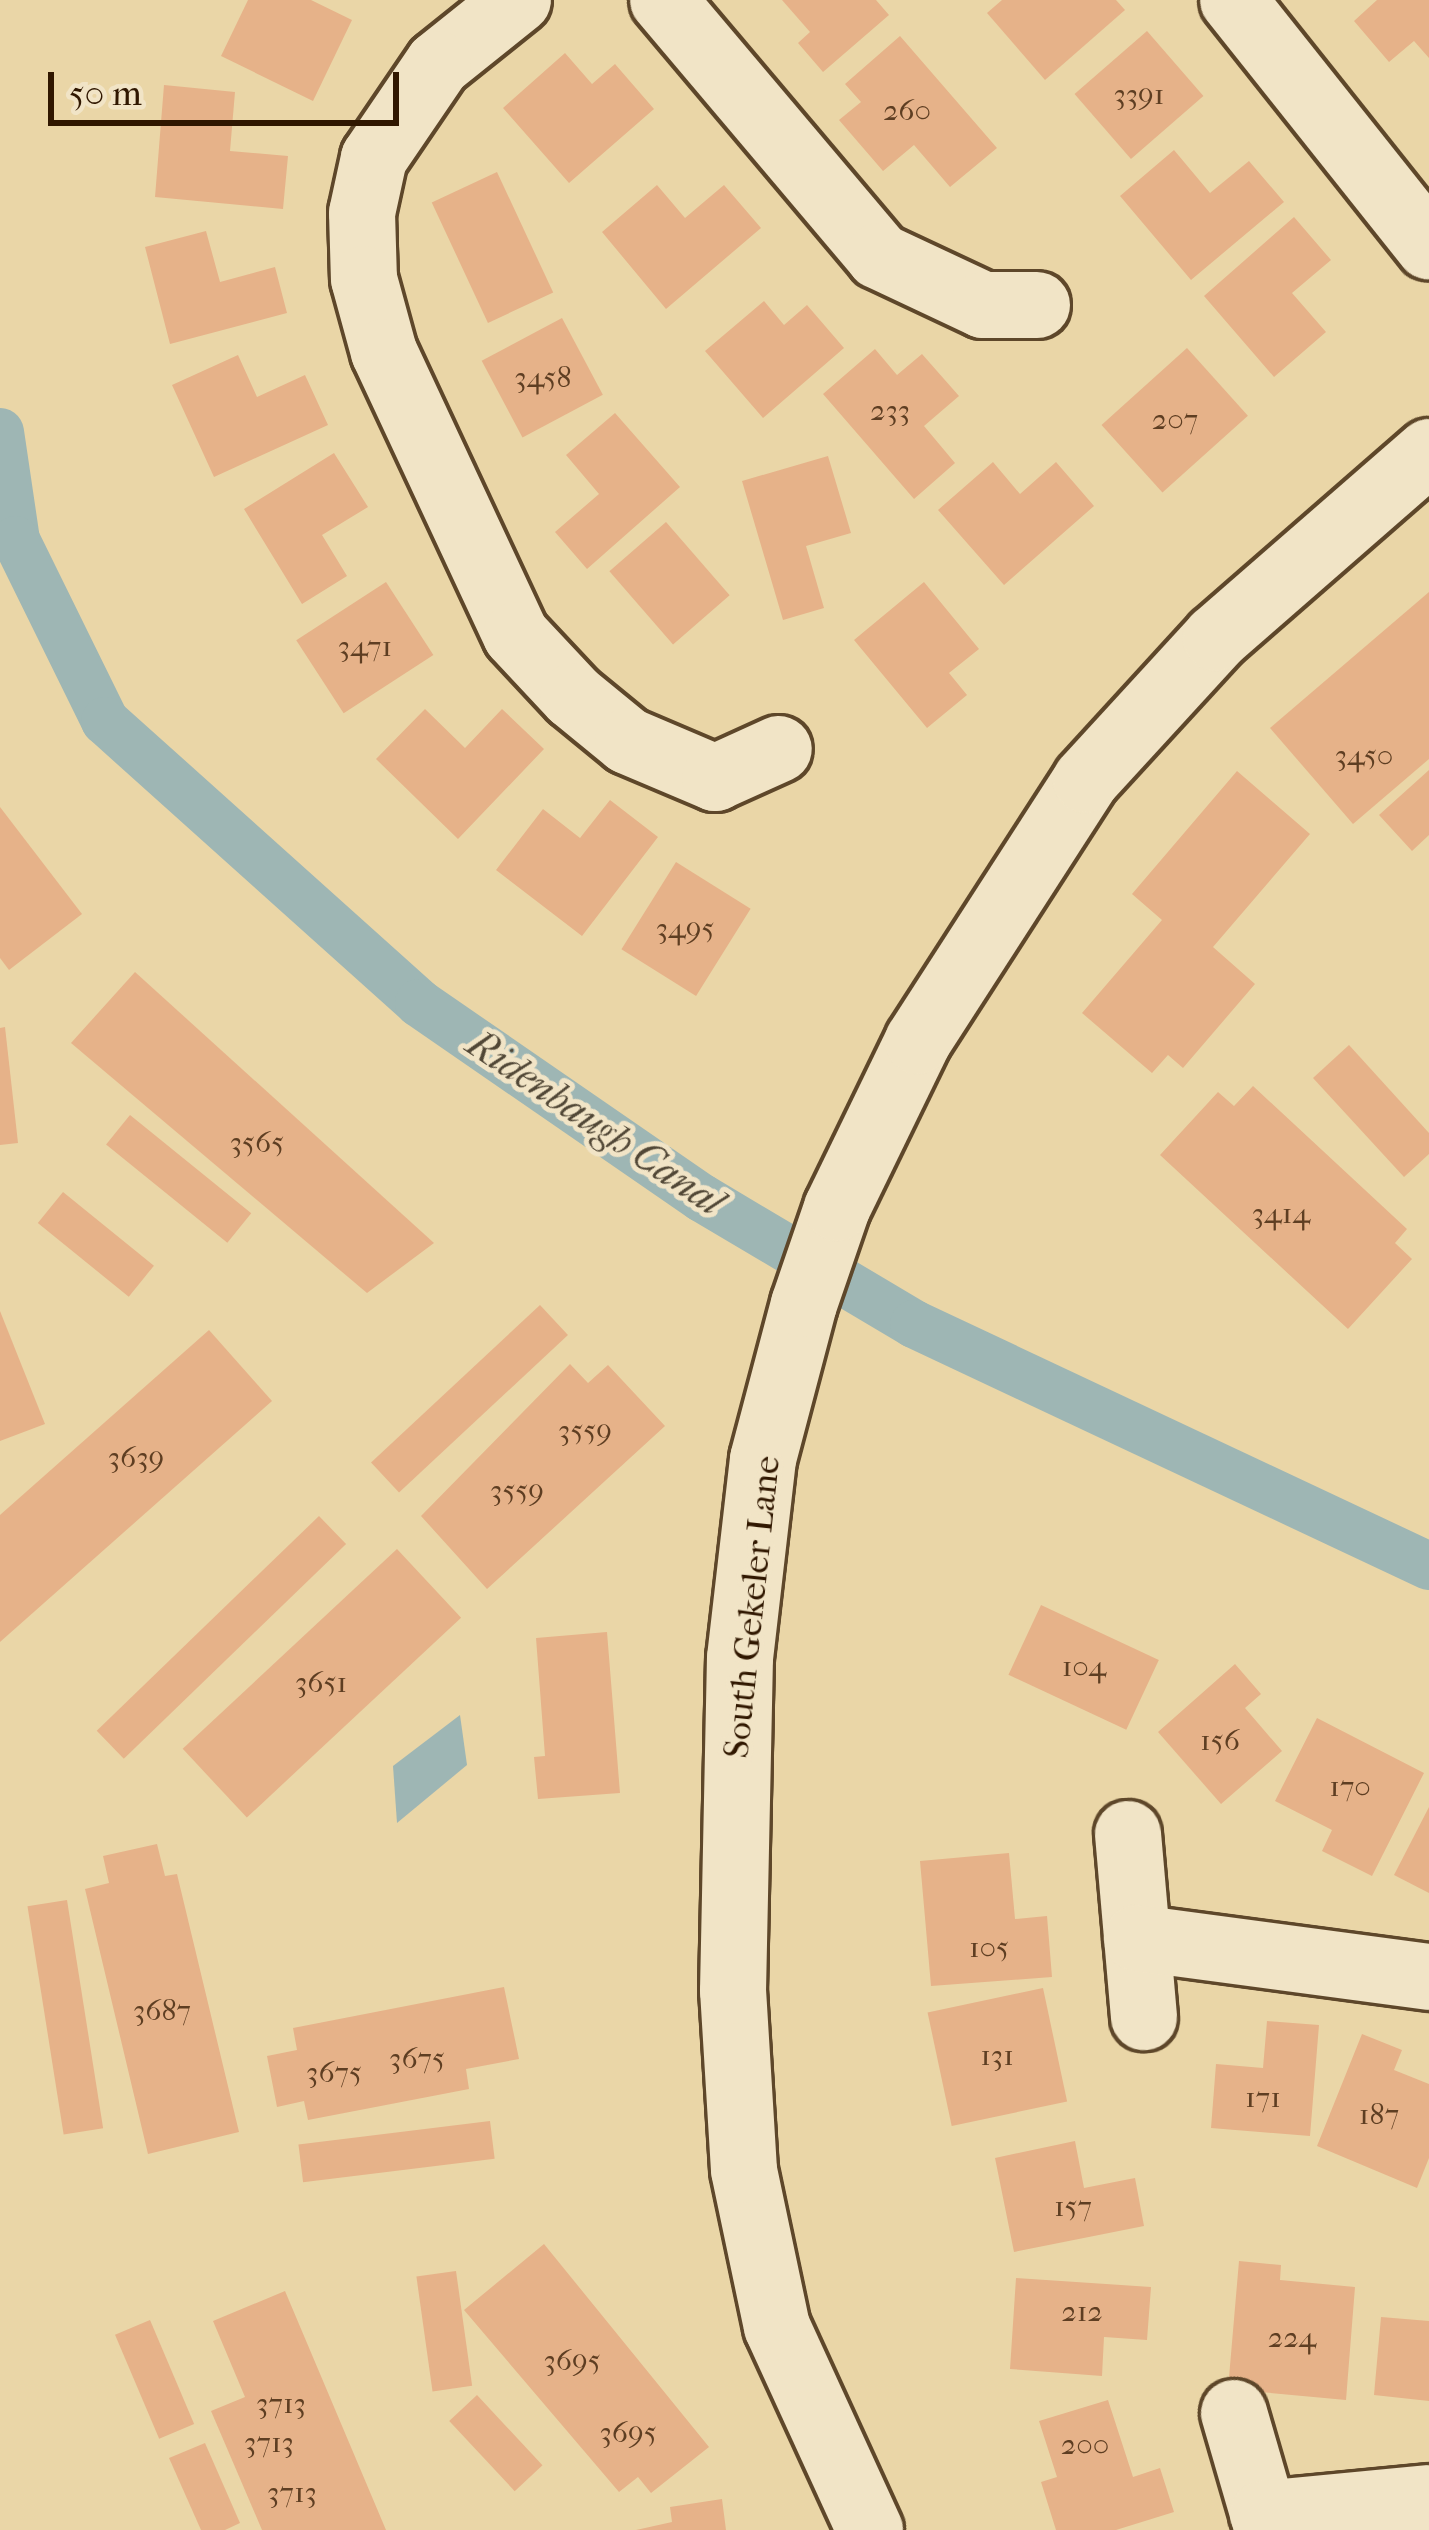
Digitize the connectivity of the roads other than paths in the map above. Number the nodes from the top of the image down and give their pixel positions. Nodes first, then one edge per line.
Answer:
1 (518, 0) edge
2 (662, 0) edge
3 (1233, 0) edge
4 (1429, 246) edge
5 (1037, 305) dead end
6 (1429, 452) edge
7 (779, 749) dead end
8 (1128, 1834) dead end
9 (1137, 1938) junction
10 (1429, 1977) edge
11 (1144, 2017) dead end
12 (1234, 2413) dead end
13 (1429, 2498) edge
14 (1266, 2522) edge
15 (870, 2530) edge

1 - 7 street
2 - 5 street
3 - 4 street
6 - 15 street, South Gekeler Lane
8 - 9 street
9 - 10 street
9 - 11 street
12 - 14 street
13 - 14 street

